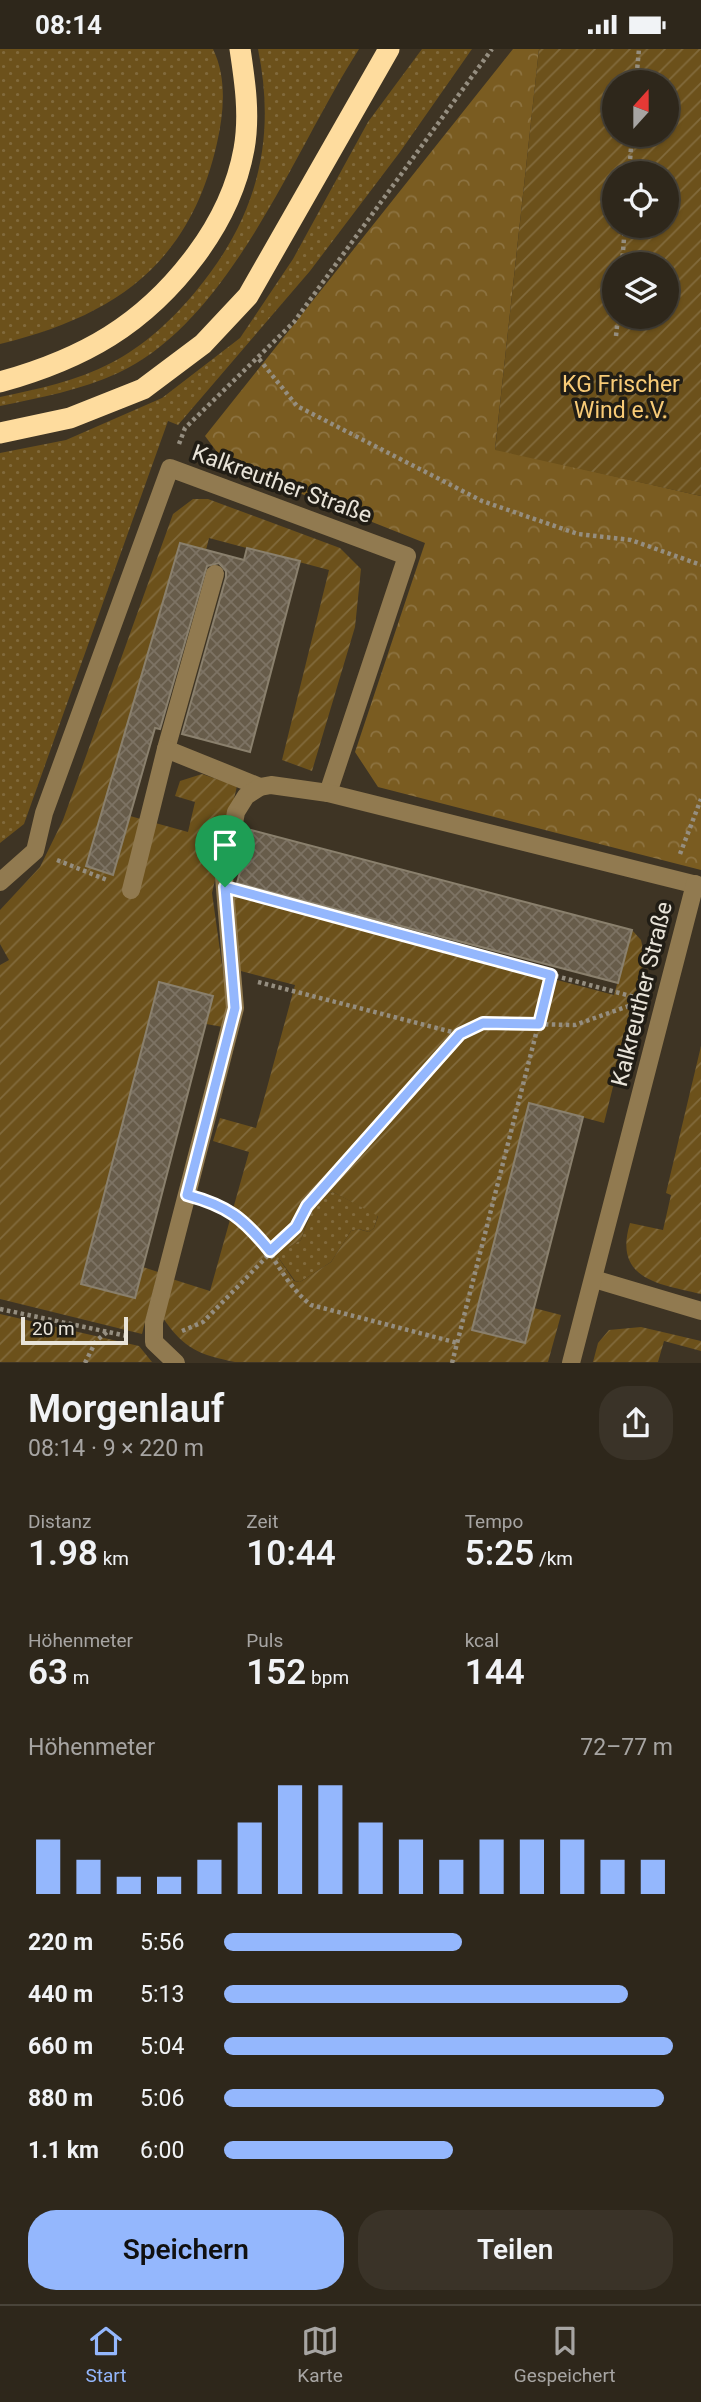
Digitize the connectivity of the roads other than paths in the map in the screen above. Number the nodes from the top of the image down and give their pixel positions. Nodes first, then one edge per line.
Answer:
1 (240, 49) edge
2 (389, 49) edge
3 (0, 382) edge
4 (0, 433) edge
5 (215, 574) dead end
6 (166, 749) junction
7 (260, 787) junction
8 (328, 793) junction
9 (35, 851) junction
10 (0, 870) edge
11 (0, 882) edge
12 (698, 885) edge
13 (131, 890) road end
14 (594, 1279) junction
15 (701, 1311) edge
16 (176, 1363) edge
17 (571, 1363) edge

1 - 3 highway
2 - 4 highway
5 - 6 street
6 - 7 street, Kalkreuther Straße
6 - 13 street
7 - 8 street, Kalkreuther Straße
7 - 16 street
8 - 9 street, Kalkreuther Straße
8 - 12 street, Kalkreuther Straße
9 - 10 street
9 - 11 street
12 - 14 street, Kalkreuther Straße
14 - 15 street
14 - 17 street, Kalkreuther Straße

